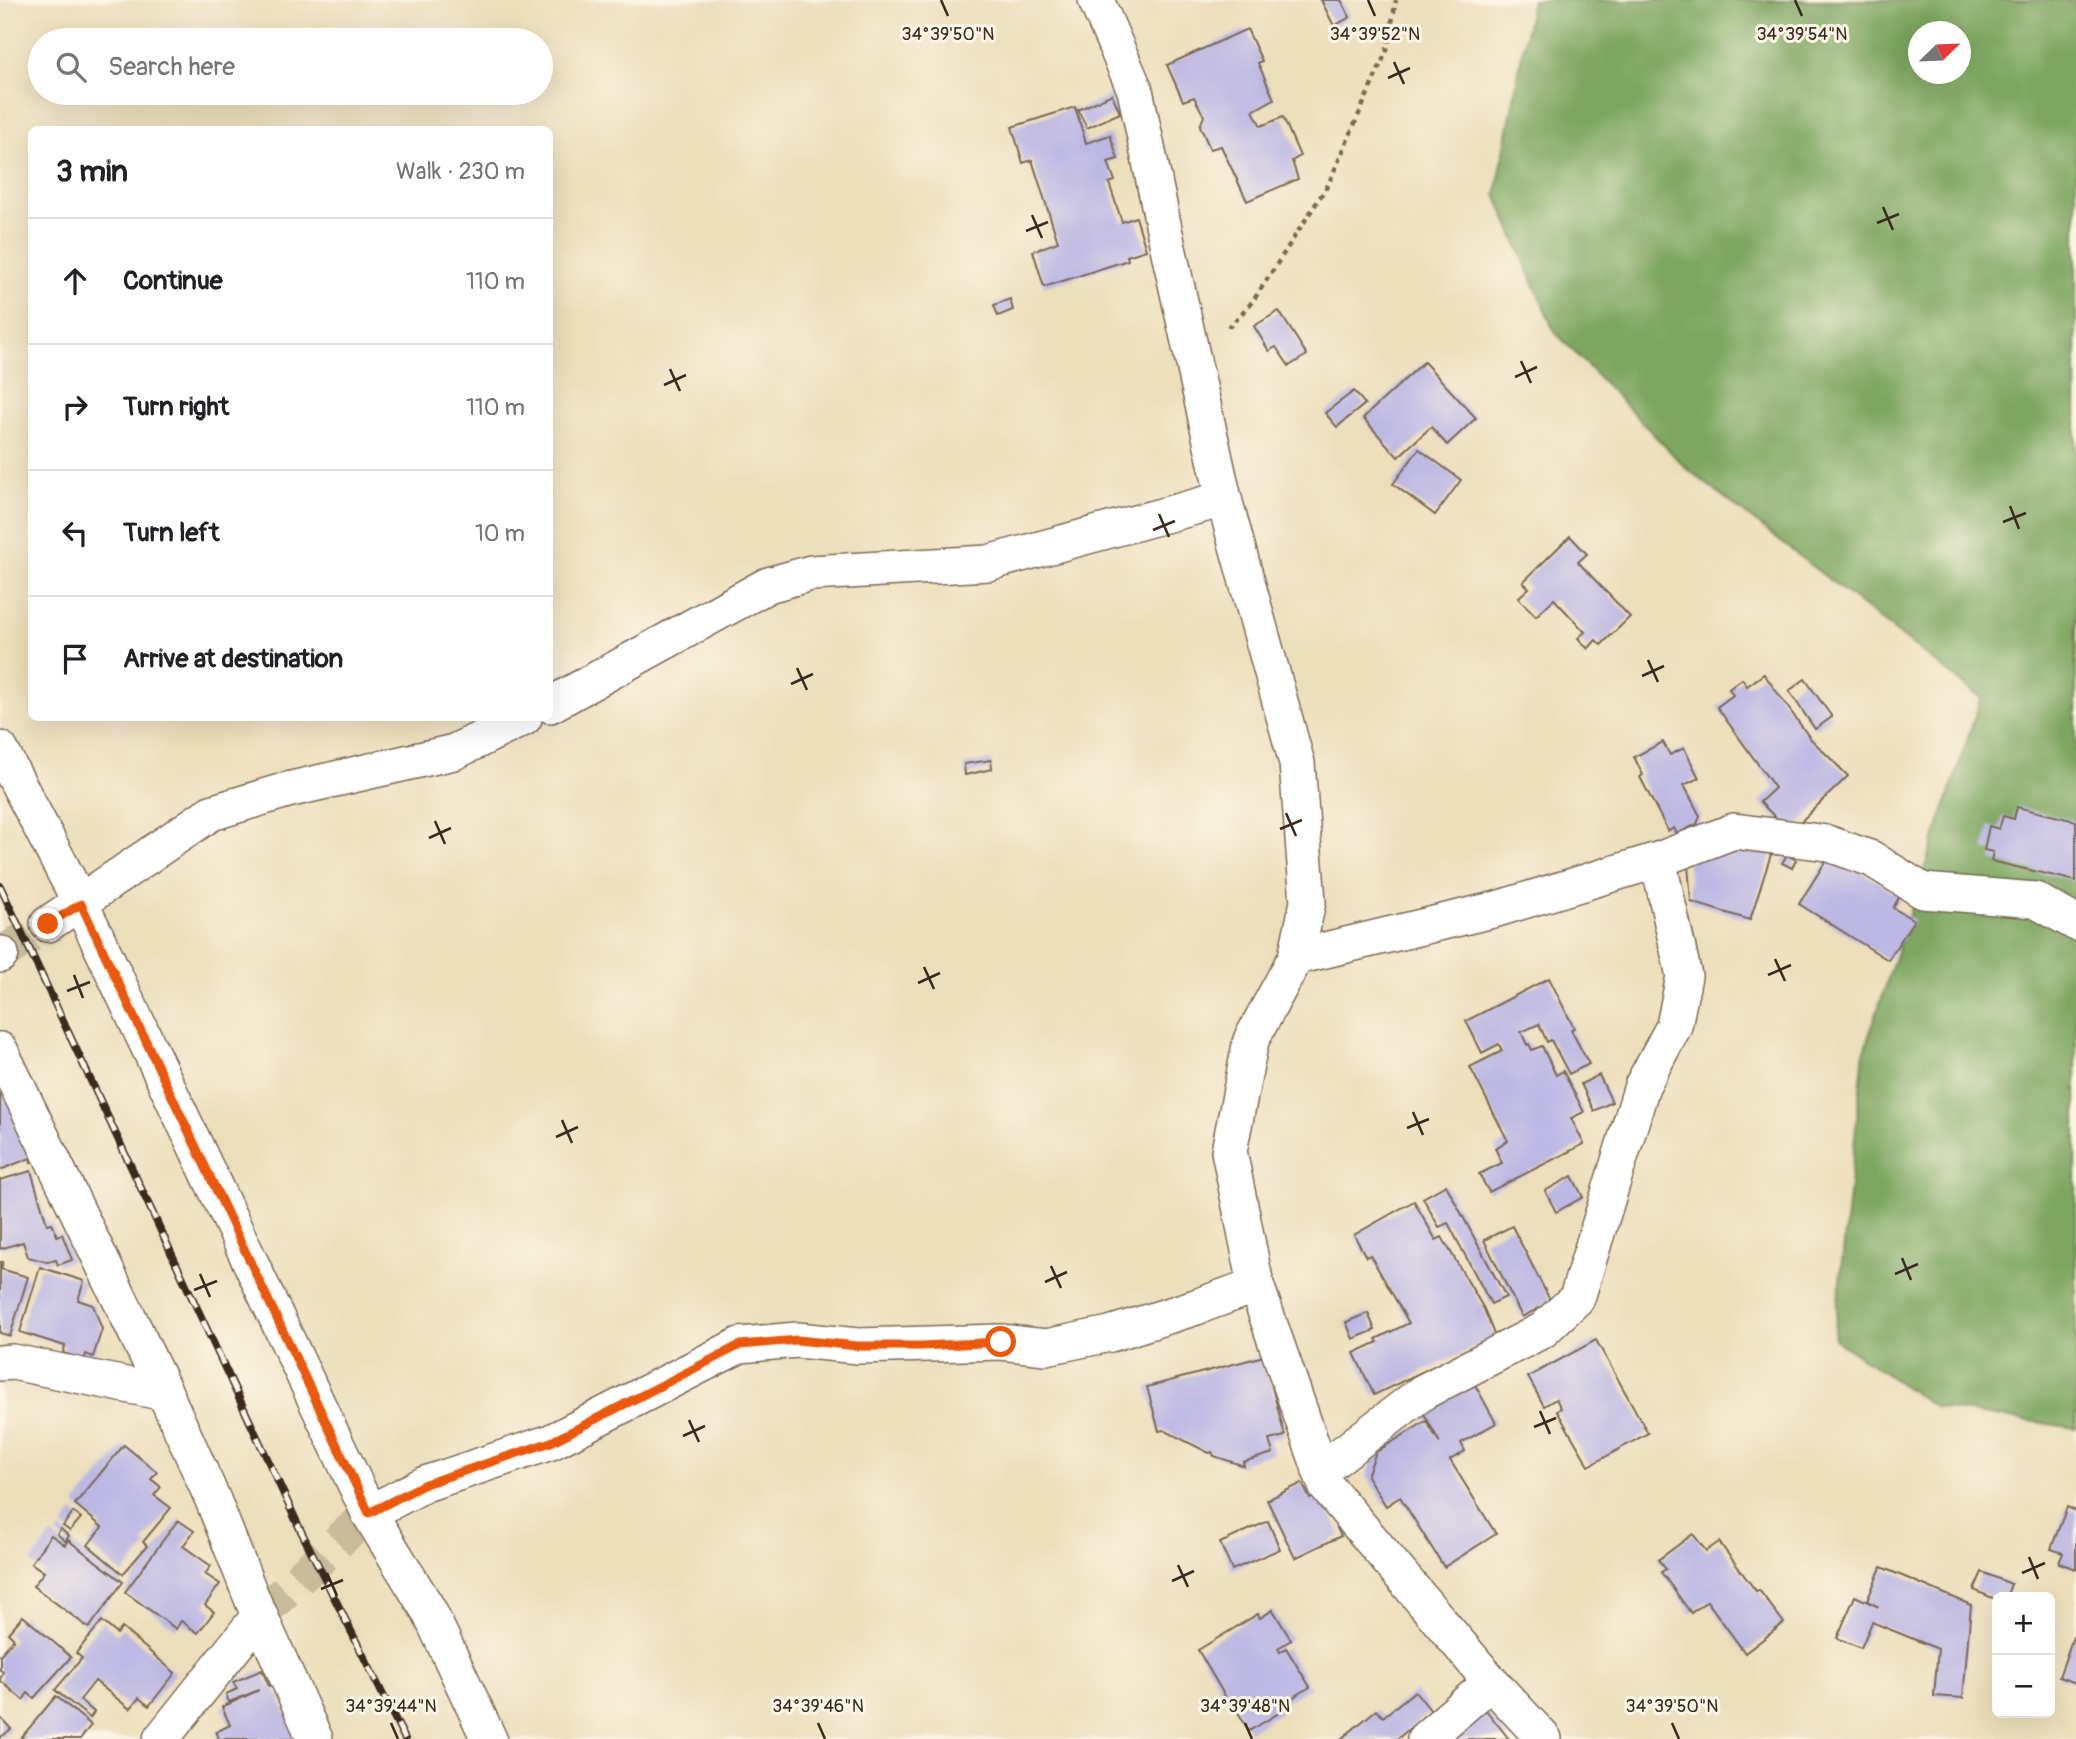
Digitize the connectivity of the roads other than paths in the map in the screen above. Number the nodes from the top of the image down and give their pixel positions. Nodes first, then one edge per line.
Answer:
1 (1096, 0) edge
2 (1224, 499) junction
3 (553, 703) edge
4 (518, 721) edge
5 (0, 749) edge
6 (1658, 860) junction
7 (81, 904) junction
8 (2076, 923) edge
9 (48, 924) tunnel mouth
10 (1296, 957) junction
11 (0, 1049) edge
12 (1256, 1285) junction
13 (0, 1363) edge
14 (165, 1393) junction
15 (1320, 1471) junction
16 (369, 1513) junction
17 (260, 1615) junction
18 (1491, 1682) junction
19 (161, 1739) edge
20 (315, 1739) edge
21 (489, 1739) edge
22 (1425, 1739) edge
23 (1544, 1739) edge

1 - 2 street
2 - 3 street
2 - 10 street
4 - 7 street
5 - 7 street
6 - 8 street
6 - 10 street
6 - 15 street
7 - 9 street
7 - 16 street
10 - 12 street
11 - 14 street
12 - 15 street
12 - 16 street
13 - 14 street
14 - 17 street
15 - 18 street
16 - 21 street
17 - 19 street
17 - 20 street
18 - 22 street
18 - 23 street

